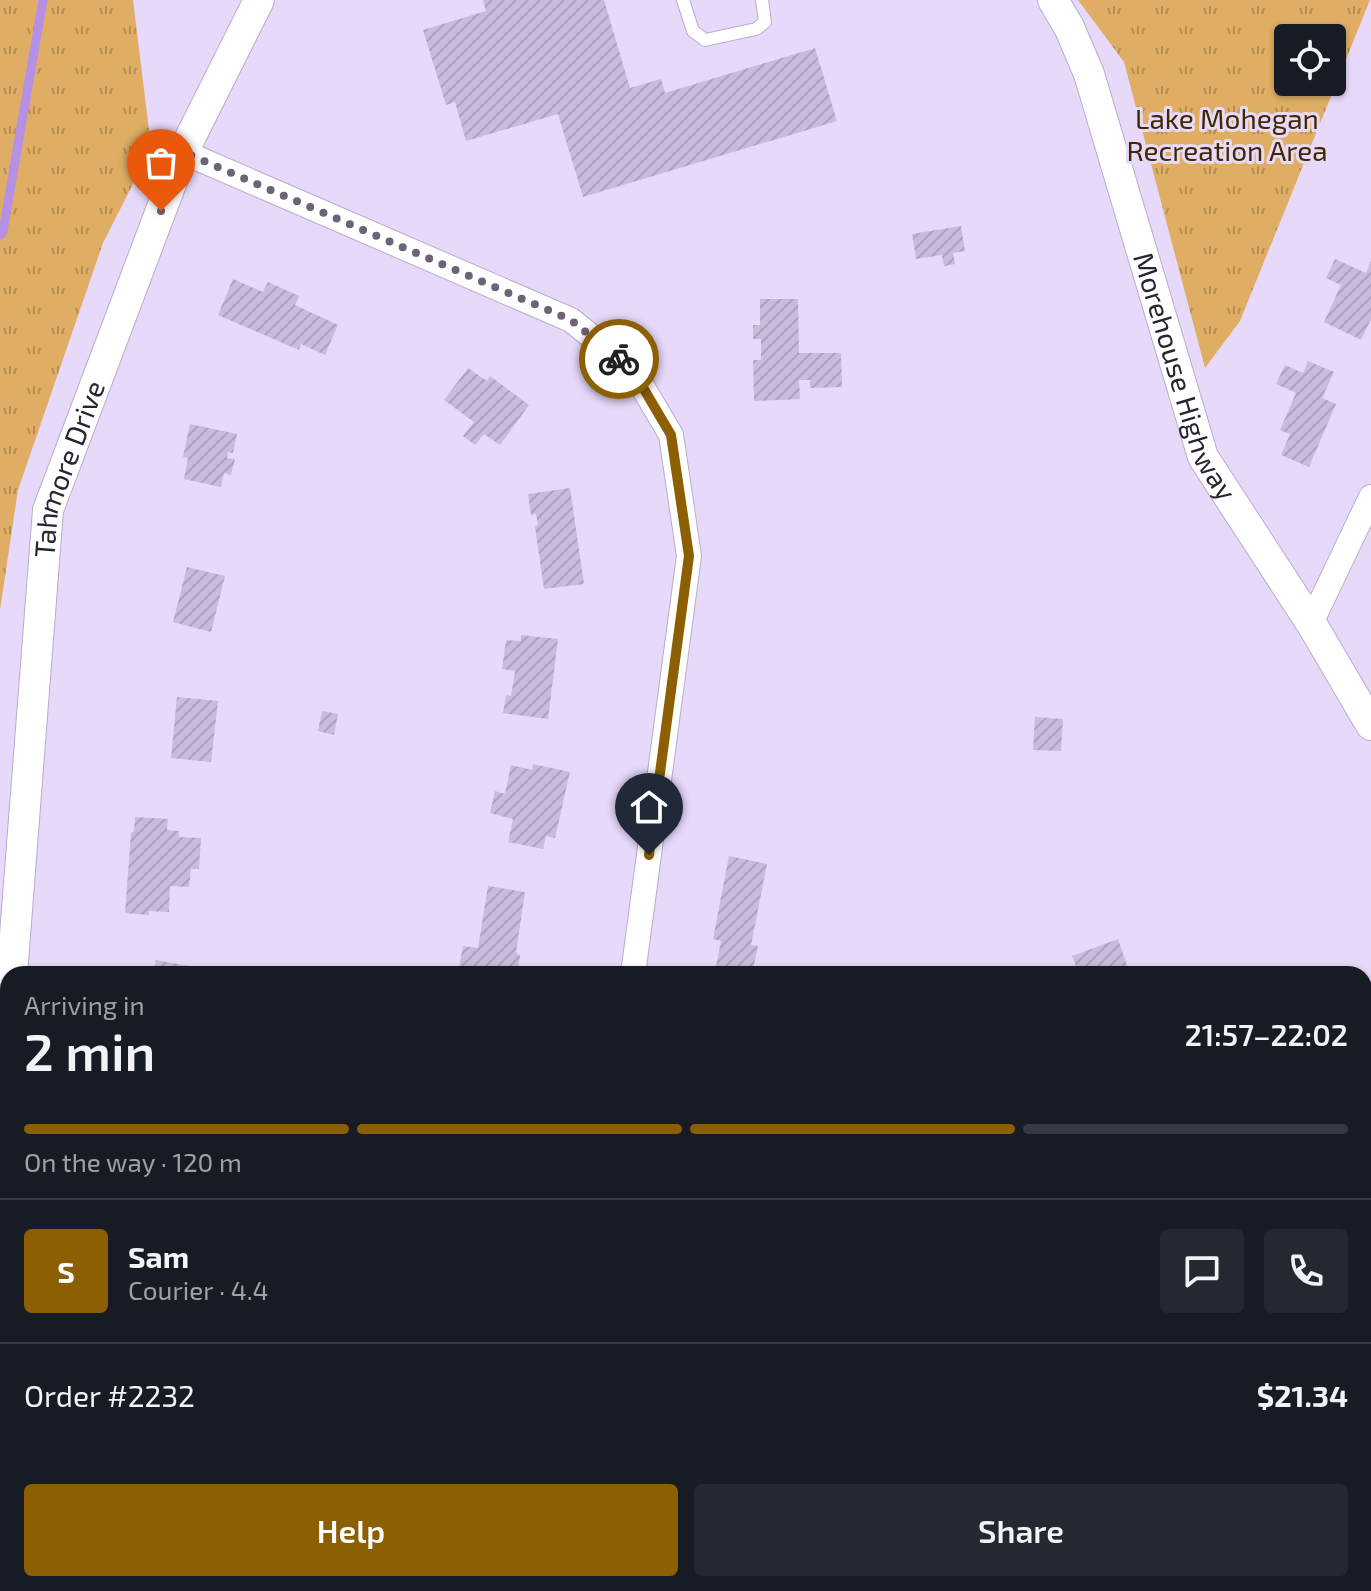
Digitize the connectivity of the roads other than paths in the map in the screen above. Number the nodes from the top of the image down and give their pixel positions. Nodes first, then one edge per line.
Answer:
1 (259, 0) edge
2 (683, 0) edge
3 (762, 0) edge
4 (1053, 0) edge
5 (183, 152) junction
6 (1371, 497) edge
7 (1311, 623) junction
8 (1371, 725) edge
9 (13, 966) edge
10 (634, 966) edge

1 - 5 street, Tahmore Drive
2 - 3 lane
4 - 7 street, Morehouse Highway
5 - 9 street, Tahmore Drive
5 - 10 street
6 - 7 street
7 - 8 street, Morehouse Highway

